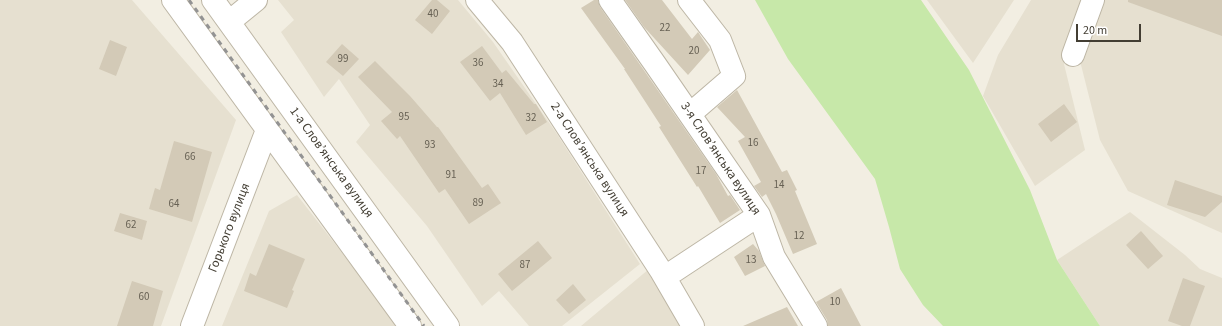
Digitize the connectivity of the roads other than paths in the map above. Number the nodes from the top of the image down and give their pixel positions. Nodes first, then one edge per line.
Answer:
1 (173, 0) edge
2 (213, 0) edge
3 (256, 0) edge
4 (476, 0) edge
5 (610, 0) edge
6 (689, 0) edge
7 (1093, 0) edge
8 (229, 22) junction
9 (1073, 55) dead end
10 (690, 114) junction
11 (268, 130) junction
12 (759, 215) junction
13 (665, 277) junction
14 (192, 326) edge
15 (410, 326) edge
16 (448, 326) edge
17 (693, 326) edge
18 (816, 326) edge

1 - 11 street
2 - 8 street, 1-а Слов’янська вулиця
3 - 8 street
4 - 13 street, 2-а Слов’янська вулиця
5 - 10 street, 3-я Слов’янська вулиця
6 - 10 street
7 - 9 street
8 - 16 street, 1-а Слов’янська вулиця
10 - 12 street, 3-я Слов’янська вулиця
11 - 14 street, Горького вулиця
11 - 15 street
12 - 13 street
12 - 18 street, 3-я Слов’янська вулиця
13 - 17 street, 2-а Слов’янська вулиця

